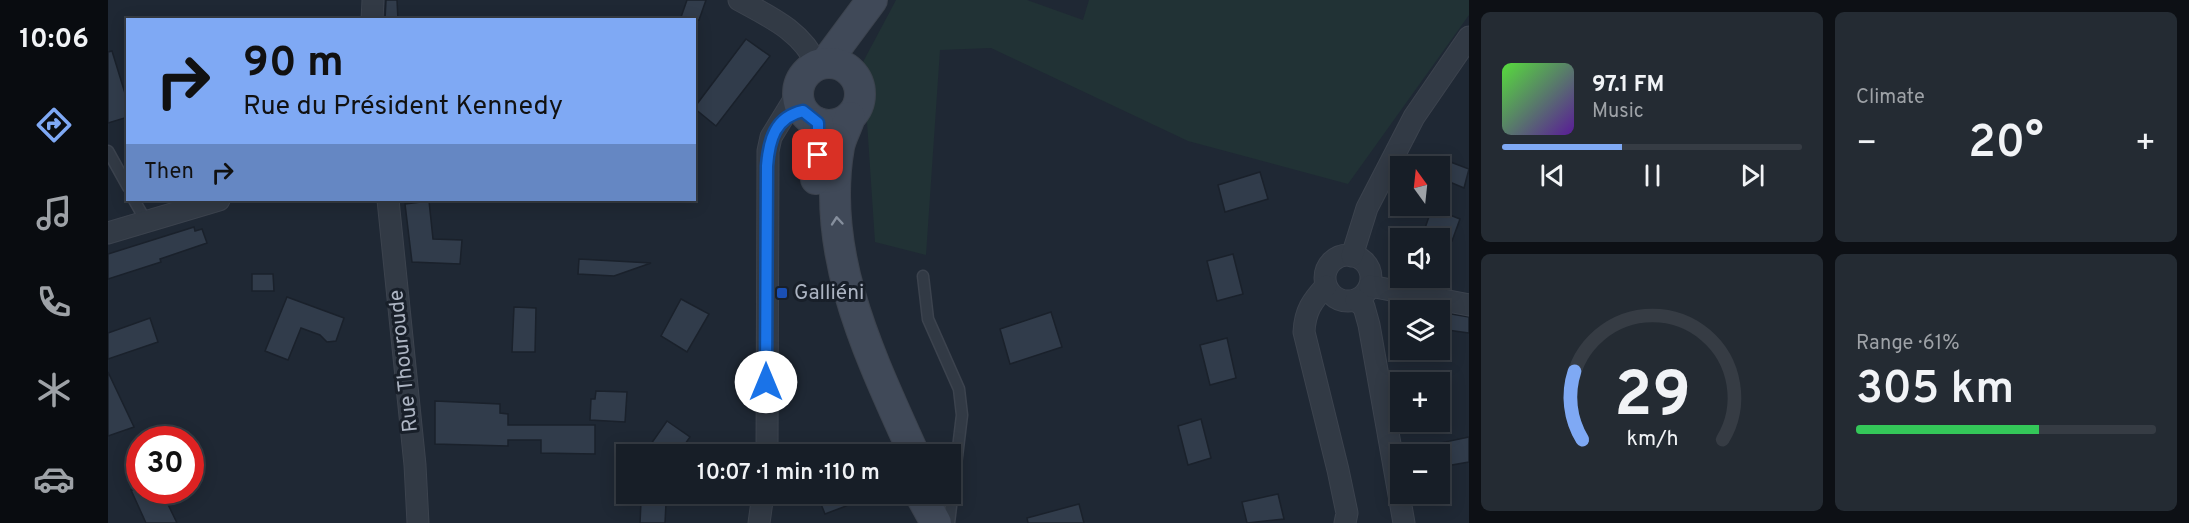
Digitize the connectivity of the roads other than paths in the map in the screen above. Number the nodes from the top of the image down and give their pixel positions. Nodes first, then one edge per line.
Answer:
1 (373, 0) edge
2 (739, 0) edge
3 (865, 11) edge
4 (372, 18) edge
5 (1469, 37) edge
6 (830, 65) junction
7 (800, 111) junction
8 (850, 117) junction
9 (108, 151) edge
10 (126, 183) edge
11 (135, 201) edge
12 (216, 201) edge
13 (388, 201) edge
14 (146, 221) junction
15 (108, 233) edge
16 (1352, 256) junction
17 (923, 276) dead end
18 (1326, 286) junction
19 (1363, 293) junction
20 (1469, 305) edge
21 (767, 444) edge
22 (897, 444) edge
23 (910, 444) edge
24 (762, 504) edge
25 (926, 504) edge
26 (935, 504) edge
27 (418, 523) edge
28 (759, 523) edge
29 (936, 523) edge
30 (942, 523) edge
31 (949, 523) edge
32 (1345, 523) edge
33 (1404, 523) edge

1 - 4 street
2 - 6 street
3 - 6 street
5 - 16 street
6 - 7 street
6 - 8 street
7 - 8 street
7 - 21 street
7 - 22 street
23 -> 8 street
9 - 10 lane
11 - 14 lane
12 - 14 street
13 - 27 street, Rue Thouroude
14 - 15 street
16 - 18 street
16 - 19 street
17 - 31 lane
18 - 19 street
18 - 32 street
19 - 20 street
19 - 33 street
24 - 28 street
25 - 29 street
26 - 30 street

